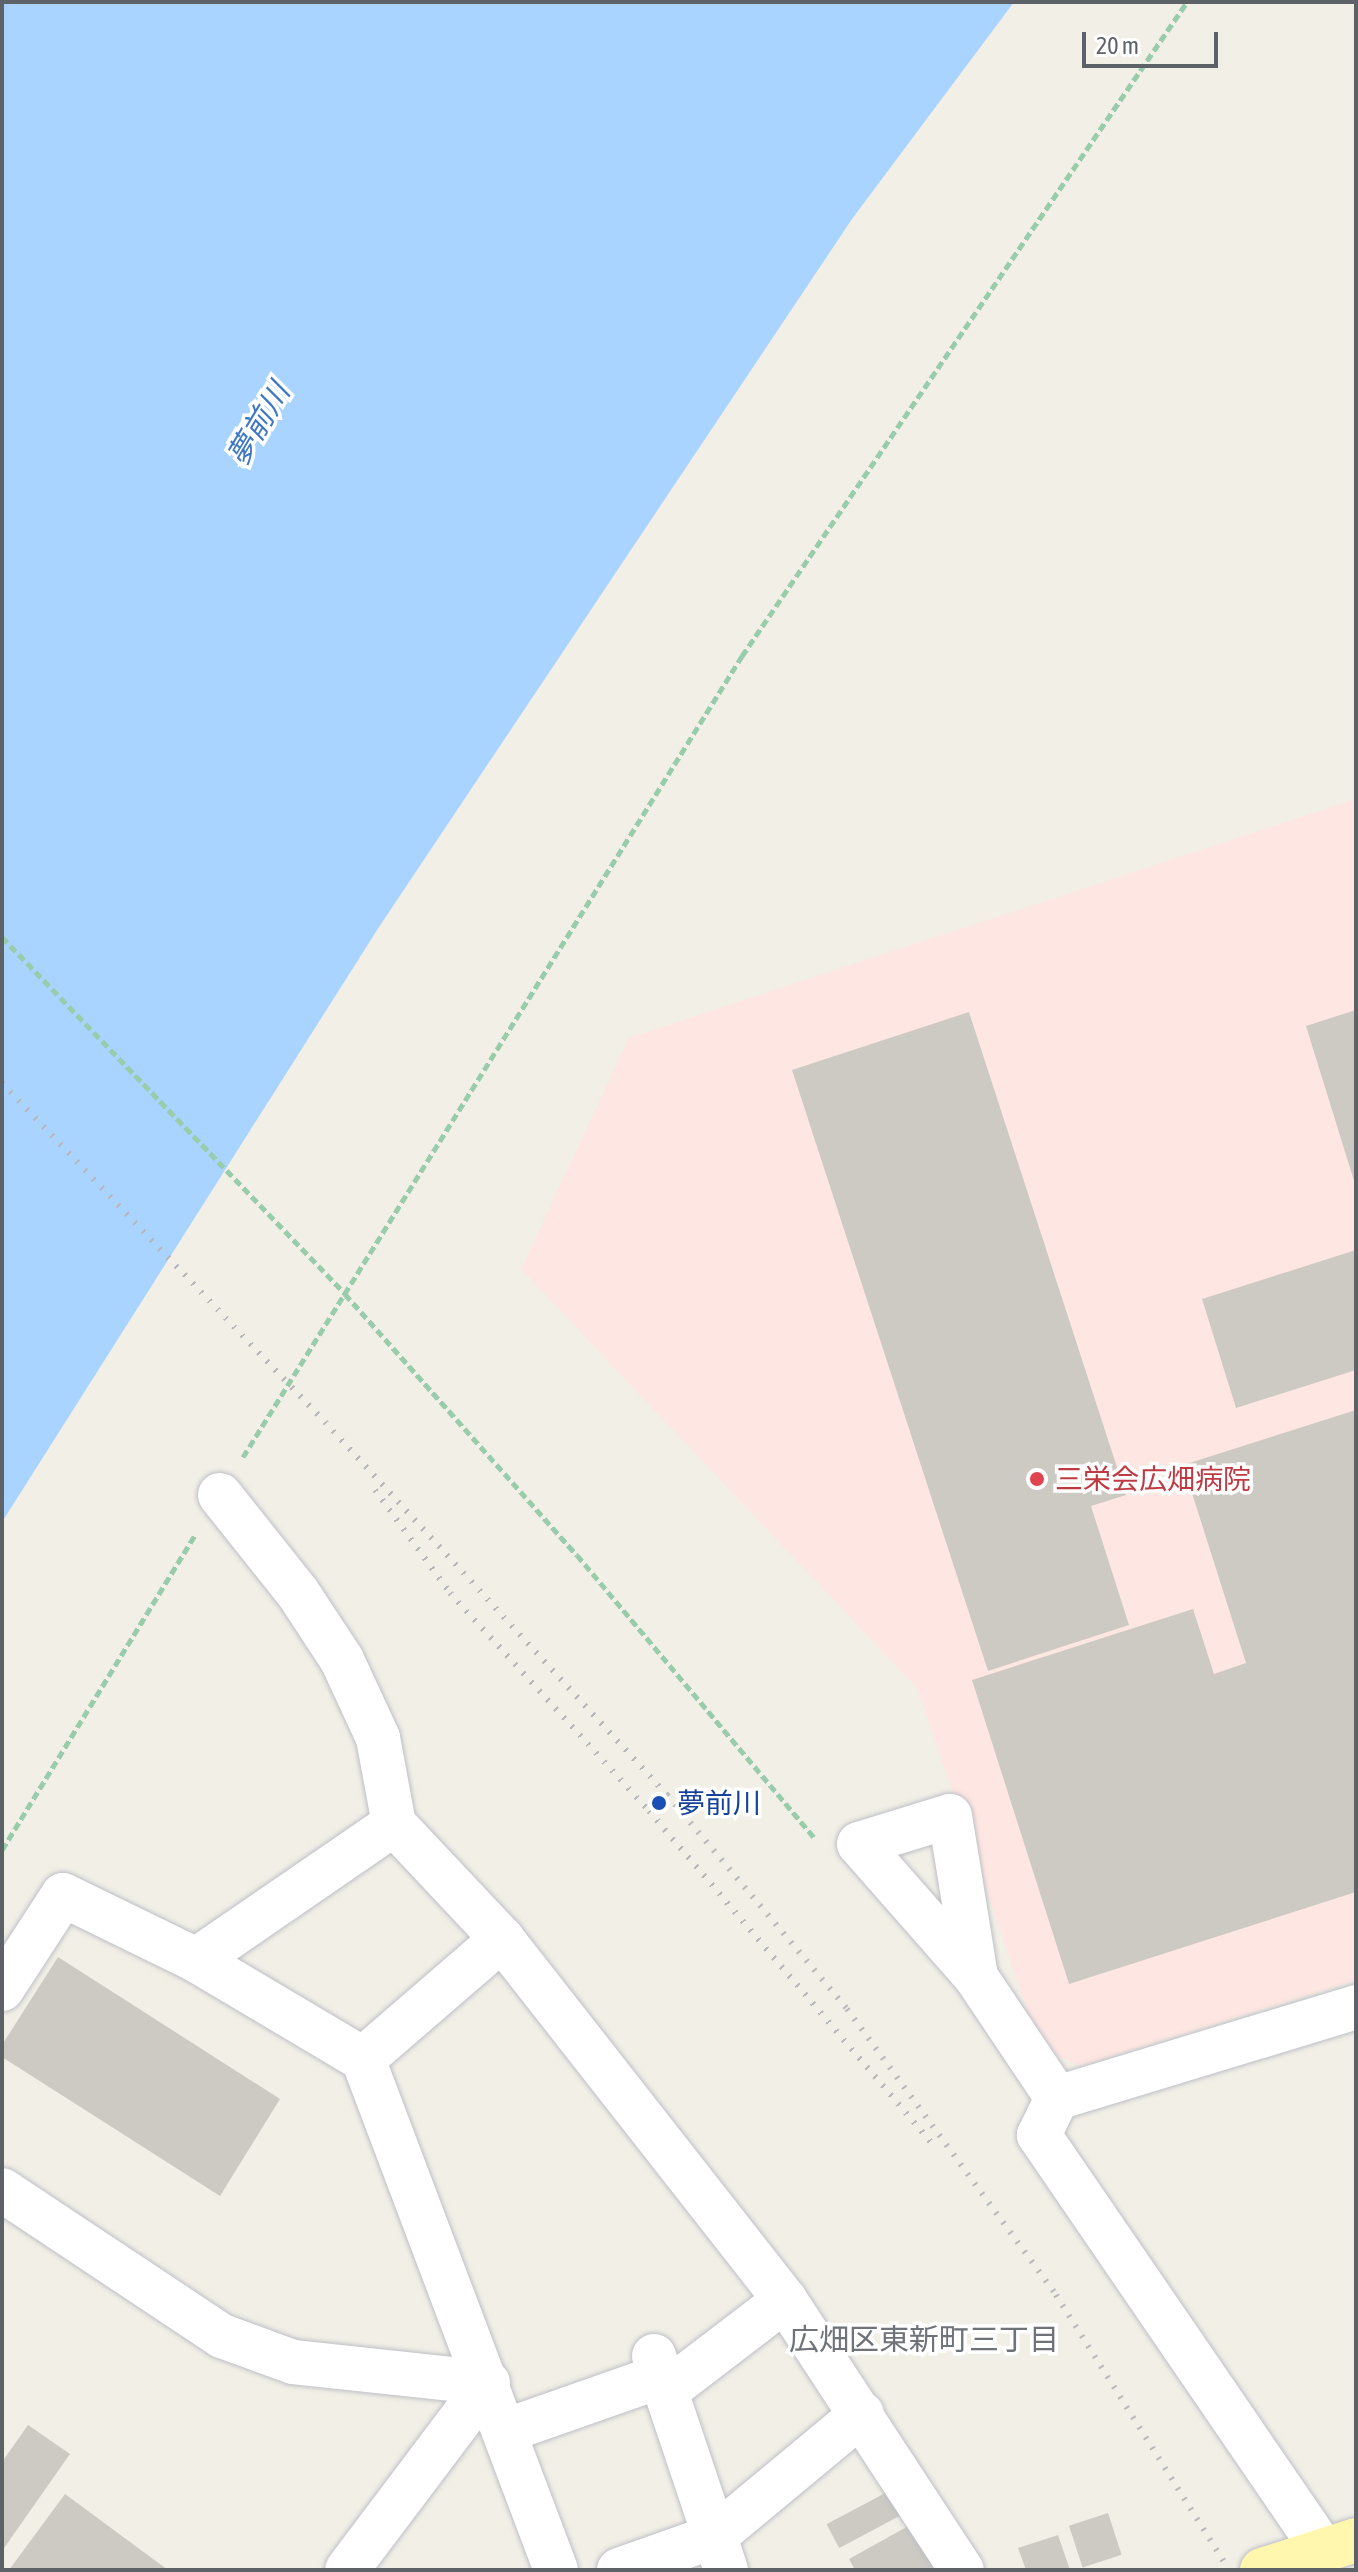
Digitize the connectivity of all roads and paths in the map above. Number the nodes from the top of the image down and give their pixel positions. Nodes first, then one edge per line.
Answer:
1 (1187, 2) edge
2 (2, 937) edge
3 (345, 1294) junction
4 (220, 1495) junction
5 (394, 1824) junction
6 (859, 1844) junction
7 (2, 1850) edge
8 (502, 1939) junction
9 (196, 1960) junction
10 (976, 1977) junction
11 (2, 1989) edge
12 (1356, 2007) edge
13 (363, 2059) junction
14 (1057, 2098) junction
15 (2, 2190) edge
16 (785, 2300) junction
17 (660, 2374) junction
18 (488, 2383) junction
19 (862, 2414) junction
20 (505, 2431) junction
21 (1340, 2545) edge
22 (720, 2553) edge
23 (347, 2570) edge
24 (556, 2570) edge
25 (619, 2570) edge
26 (962, 2570) edge
27 (1262, 2570) edge

1 - 3 path
2 - 3 path
3 - 4 path
3 - 6 path
4 - 5 street
4 - 7 path
5 - 8 street
5 - 9 street
6 - 10 street
6 - 10 street
8 - 13 street
8 - 16 street
9 - 11 street
9 - 13 street
10 - 14 street
12 - 14 street
13 - 18 street
14 - 21 street
15 - 18 street
16 - 17 street
16 - 19 street
17 - 20 street
17 - 22 street
18 - 20 street
18 - 23 street
19 - 22 street
19 - 26 street
20 - 24 street
21 - 27 main road
22 - 25 street

